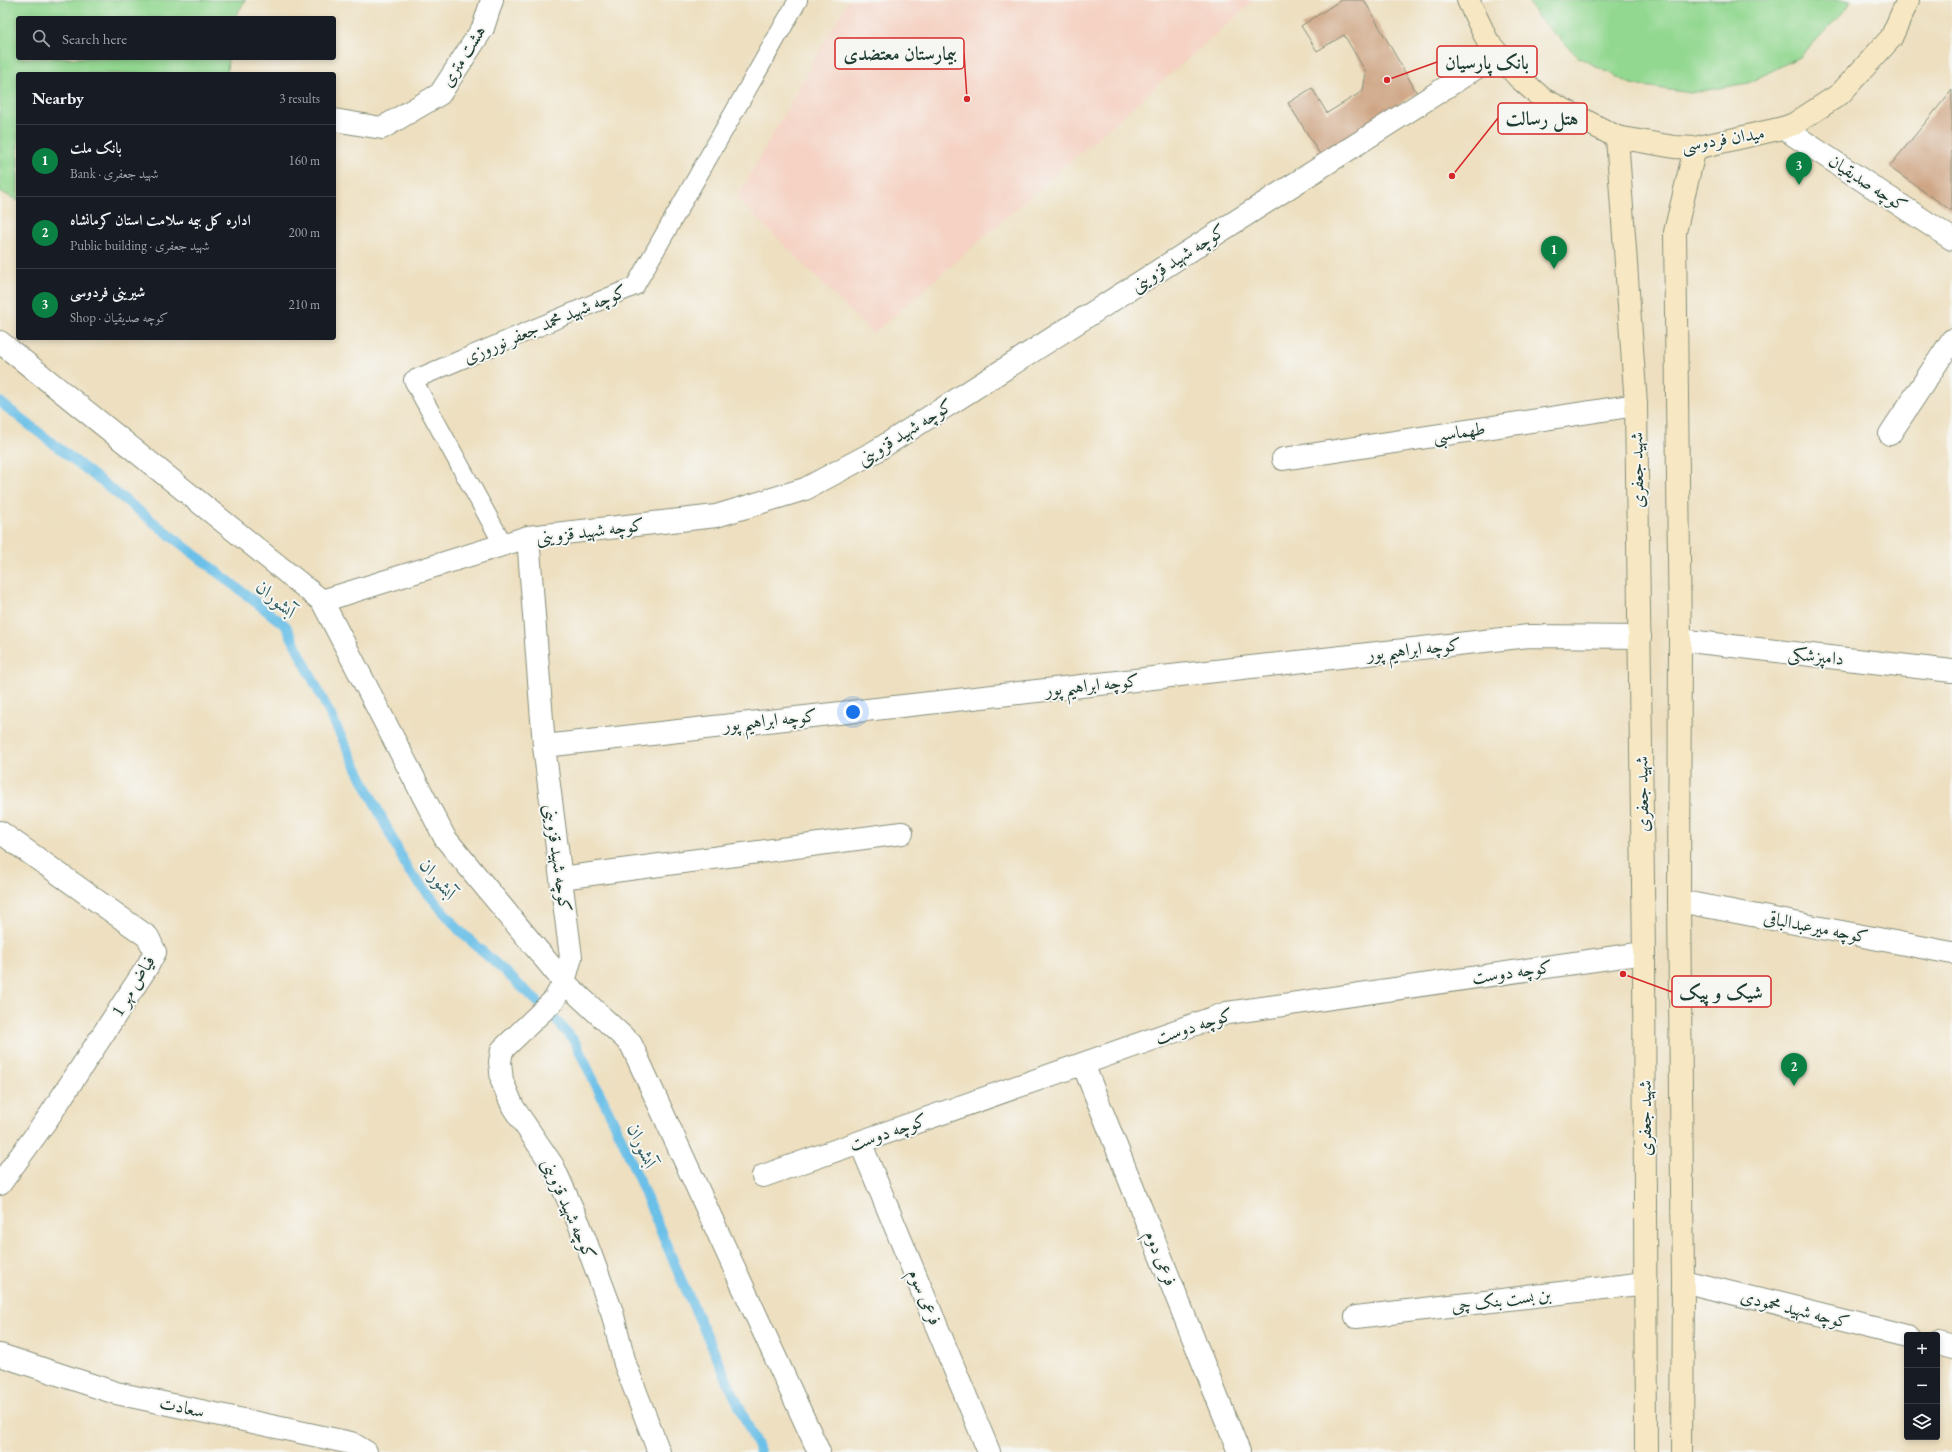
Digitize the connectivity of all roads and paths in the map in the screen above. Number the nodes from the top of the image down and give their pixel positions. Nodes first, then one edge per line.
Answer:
1 (492, 0) edge
2 (798, 0) edge
3 (1468, 0) edge
4 (1908, 0) edge
5 (1498, 54) junction
6 (336, 120) edge
7 (1783, 128) junction
8 (1617, 137) junction
9 (1695, 148) junction
10 (1952, 239) edge
11 (1952, 340) edge
12 (0, 342) edge
13 (1636, 405) junction
14 (1890, 434) dead end
15 (1283, 459) dead end
16 (528, 537) junction
17 (503, 544) junction
18 (322, 601) junction
19 (1640, 637) junction
20 (1680, 640) junction
21 (1952, 671) edge
22 (544, 746) junction
23 (0, 832) edge
24 (902, 833) dead end
25 (561, 878) junction
26 (1679, 901) junction
27 (1644, 953) junction
28 (1952, 953) edge
29 (559, 991) junction
30 (1083, 1064) junction
31 (860, 1142) junction
32 (762, 1176) dead end
33 (0, 1184) edge
34 (1683, 1281) junction
35 (1646, 1283) junction
36 (1356, 1317) dead end
37 (1904, 1335) edge
38 (1940, 1344) edge
39 (1952, 1347) edge
40 (0, 1355) edge
41 (366, 1452) edge
42 (659, 1452) edge
43 (819, 1452) edge
44 (990, 1452) edge
45 (1239, 1452) edge
46 (1646, 1452) edge
47 (1682, 1452) edge

1 - 6 street, هشت متری
2 - 17 lane, کوچه شهید محمد جعفر نوروزی
3 - 5 main road, میدان فردوسی
4 - 7 main road, میدان فردوسی
5 - 8 main road, میدان فردوسی
5 - 16 street, کوچه شهید قزوینی
7 - 9 main road, میدان فردوسی
7 - 10 street, کوچه صدیقیان
8 - 9 main road, میدان فردوسی
8 - 13 main road, شهید جعفری
9 - 20 main road, شهید جعفری
11 - 14 street
12 - 18 street
13 - 15 street, طهماسبی
13 - 19 main road, شهید جعفری
16 - 17 street
16 - 22 street, کوچه شهید قزوینی
17 - 18 street
18 - 29 street
19 - 22 street, کوچه ابراهیم پور
19 - 27 main road, شهید جعفری
20 - 21 street, دامپزشکی
20 - 26 main road, شهید جعفری
22 - 25 street, کوچه شهید قزوینی
23 - 33 street, فیاض مهر 1
24 - 25 street
25 - 29 street, کوچه شهید قزوینی
26 - 28 street, کوچه میرعبدالباقی
26 - 34 main road, شهید جعفری
27 - 30 street, کوچه دوست
27 - 35 main road, شهید جعفری
29 - 42 street, کوچه شهید قزوینی
29 - 43 street
30 - 31 street, کوچه دوست
30 - 45 street, فرعی دوم
31 - 32 street, کوچه دوست
31 - 44 street, فرعی سوم
34 - 37 street, کوچه شهید محمودی
34 - 47 main road, شهید جعفری
35 - 36 street, بن بست بنک چی
35 - 46 main road, شهید جعفری
38 - 39 street
40 - 41 street, سعادت

